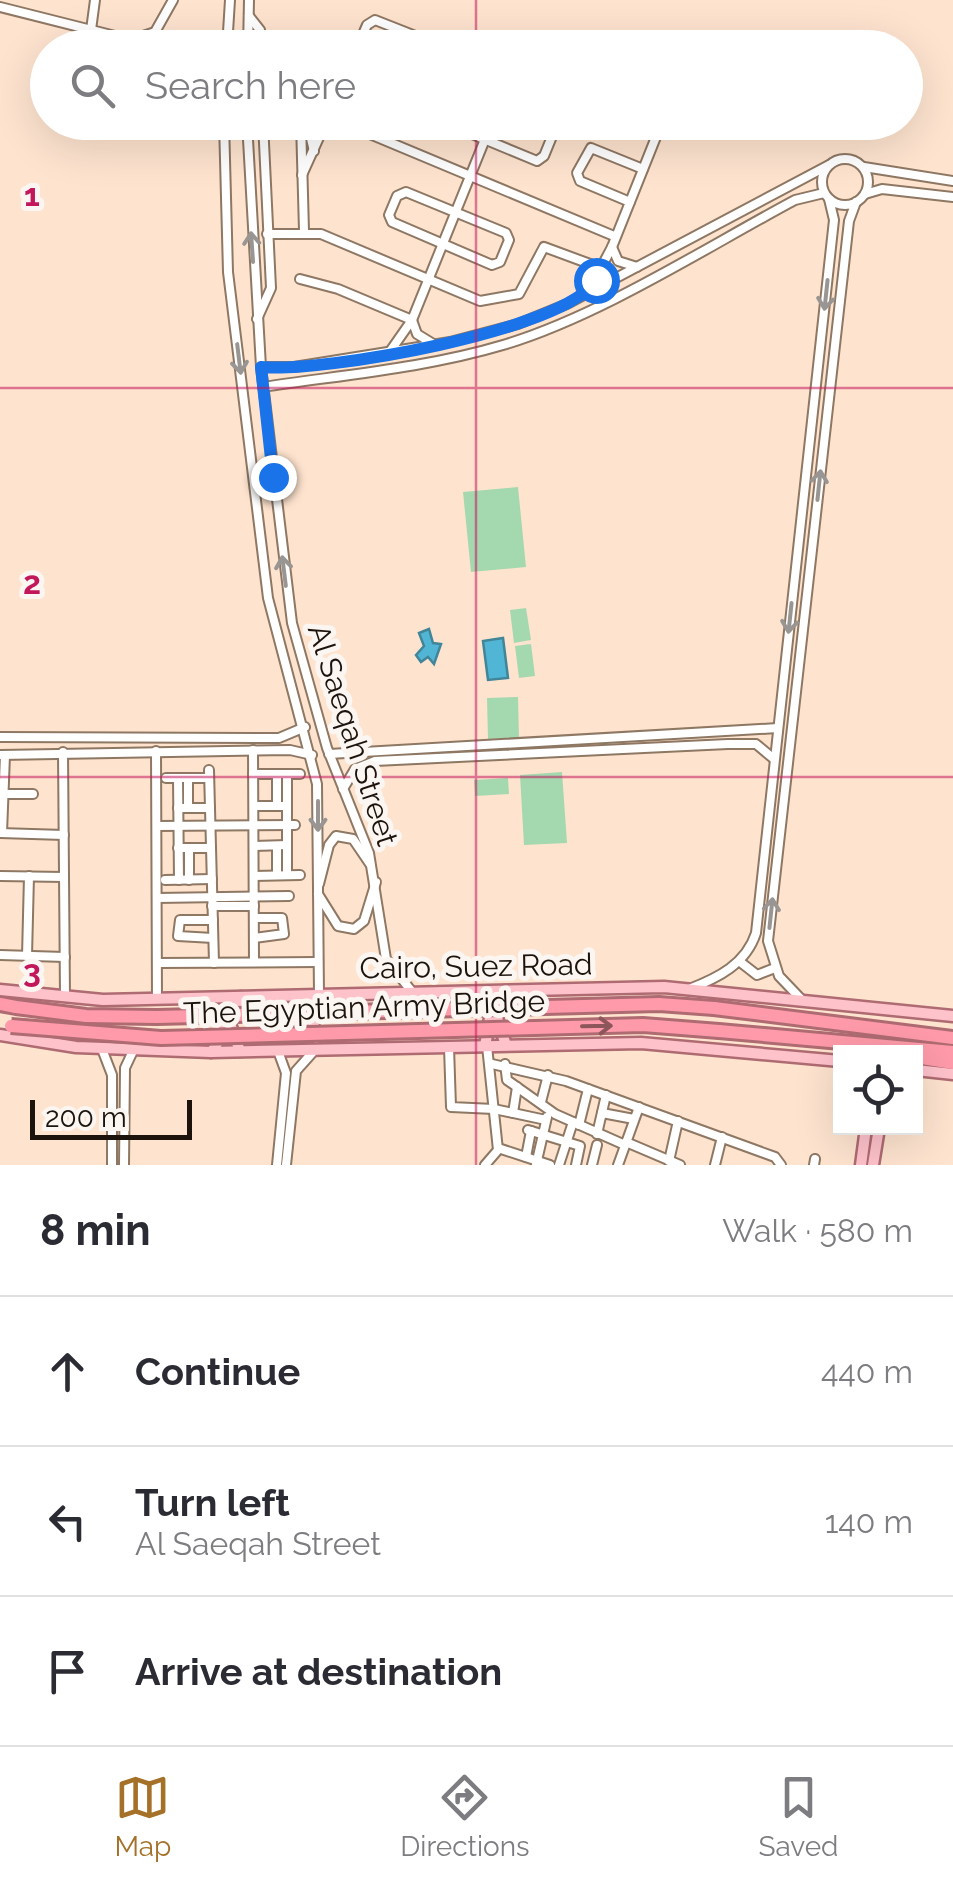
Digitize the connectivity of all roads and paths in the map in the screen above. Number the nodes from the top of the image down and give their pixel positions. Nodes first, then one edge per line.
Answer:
1 (95, 0) edge
2 (173, 0) edge
3 (230, 0) edge
4 (250, 0) edge
5 (0, 7) edge
6 (249, 16) junction
7 (91, 30) joint
8 (156, 30) edge
9 (228, 30) edge
10 (249, 30) edge
11 (260, 30) edge
12 (364, 30) edge
13 (400, 30) edge
14 (224, 140) edge
15 (248, 140) edge
16 (263, 140) edge
17 (303, 140) edge
18 (310, 140) edge
19 (319, 140) edge
20 (384, 140) edge
21 (484, 140) joint
22 (551, 140) edge
23 (656, 140) edge
24 (314, 152) junction
25 (828, 165) junction
26 (861, 166) junction
27 (644, 169) junction
28 (302, 174) junction
29 (470, 176) junction
30 (953, 181) edge
31 (864, 194) junction
32 (827, 196) junction
33 (953, 197) edge
34 (630, 202) junction
35 (856, 202) junction
36 (456, 212) junction
37 (304, 231) junction
38 (266, 234) junction
39 (614, 236) dead end
40 (443, 244) junction
41 (612, 247) junction
42 (601, 268) junction
43 (637, 268) junction
44 (300, 279) dead end
45 (428, 280) junction
46 (588, 293) junction
47 (257, 320) junction
48 (412, 320) junction
49 (436, 345) junction
50 (388, 352) junction
51 (261, 367) junction
52 (263, 388) junction
53 (304, 726) junction
54 (778, 728) junction
55 (758, 731) junction
56 (0, 737) edge
57 (288, 737) junction
58 (756, 744) junction
59 (254, 750) junction
60 (290, 750) junction
61 (156, 751) junction
62 (357, 751) junction
63 (64, 752) junction
64 (329, 754) junction
65 (312, 755) junction
66 (3, 756) edge
67 (774, 759) junction
68 (362, 763) junction
69 (254, 774) junction
70 (282, 774) junction
71 (300, 774) dead end
72 (166, 778) dead end
73 (183, 778) junction
74 (2, 782) edge
75 (343, 789) junction
76 (4, 794) junction
77 (33, 794) dead end
78 (254, 806) junction
79 (282, 806) junction
80 (183, 808) junction
81 (210, 808) junction
82 (1, 813) edge
83 (291, 825) junction
84 (156, 826) junction
85 (178, 826) junction
86 (210, 826) junction
87 (254, 826) junction
88 (1, 833) edge
89 (64, 835) junction
90 (254, 846) junction
91 (282, 846) junction
92 (184, 848) junction
93 (211, 848) junction
94 (373, 867) junction
95 (282, 875) junction
96 (300, 875) dead end
97 (0, 876) edge
98 (29, 876) junction
99 (254, 876) junction
100 (64, 877) junction
101 (165, 880) dead end
102 (184, 880) junction
103 (212, 880) junction
104 (376, 882) junction
105 (318, 891) junction
106 (290, 896) dead end
107 (157, 898) junction
108 (254, 901) junction
109 (212, 902) junction
110 (254, 918) junction
111 (213, 920) junction
112 (213, 938) junction
113 (254, 938) junction
114 (0, 955) edge
115 (28, 956) junction
116 (65, 957) junction
117 (739, 961) junction
118 (254, 962) junction
119 (318, 962) junction
120 (157, 963) junction
121 (214, 963) junction
122 (775, 968) junction
123 (689, 989) junction
124 (0, 990) edge
125 (505, 991) junction
126 (485, 992) junction
127 (413, 993) junction
128 (318, 995) junction
129 (241, 997) junction
130 (65, 998) junction
131 (157, 998) junction
132 (200, 999) junction
133 (801, 999) junction
134 (0, 1004) edge
135 (953, 1016) edge
136 (4, 1028) edge
137 (953, 1038) edge
138 (506, 1045) junction
139 (876, 1045) edge
140 (448, 1046) junction
141 (486, 1046) junction
142 (102, 1049) junction
143 (321, 1049) junction
144 (923, 1049) edge
145 (134, 1051) junction
146 (278, 1051) junction
147 (211, 1052) junction
148 (240, 1052) junction
149 (953, 1052) edge
150 (923, 1058) edge
151 (833, 1063) edge
152 (953, 1063) edge
153 (492, 1064) junction
154 (505, 1064) junction
155 (923, 1073) edge
156 (953, 1074) edge
157 (548, 1076) junction
158 (112, 1084) junction
159 (124, 1084) junction
160 (518, 1087) junction
161 (588, 1089) junction
162 (606, 1095) junction
163 (289, 1096) junction
164 (545, 1105) junction
165 (639, 1107) junction
166 (494, 1109) junction
167 (513, 1112) junction
168 (602, 1113) junction
169 (634, 1119) junction
170 (546, 1120) junction
171 (678, 1121) junction
172 (576, 1124) junction
173 (544, 1134) junction
174 (597, 1134) junction
175 (865, 1135) edge
176 (877, 1135) edge
177 (646, 1138) dead end
178 (722, 1138) junction
179 (567, 1141) junction
180 (626, 1144) junction
181 (597, 1146) dead end
182 (498, 1148) junction
183 (642, 1148) junction
184 (522, 1156) junction
185 (561, 1160) edge
186 (773, 1161) edge
187 (577, 1162) edge
188 (668, 1162) edge
189 (537, 1163) edge
190 (112, 1165) edge
191 (124, 1165) edge
192 (277, 1165) edge
193 (286, 1165) edge
194 (485, 1165) edge
195 (514, 1165) edge
196 (550, 1165) edge
197 (592, 1165) edge
198 (618, 1165) edge
199 (680, 1165) edge
200 (714, 1165) edge
201 (861, 1165) edge
202 (873, 1165) edge

1 - 7 street
2 - 8 street
3 - 9 street
4 - 6 street
5 - 7 street
6 - 10 street
6 - 11 street
12 - 13 street
14 -> 53 street, Al Saeqah Street
47 -> 15 street, Al Saeqah Street
16 - 38 street
17 - 28 street
18 - 24 street
19 - 24 street
20 - 29 street
21 - 22 street
21 - 29 street
23 - 27 street
24 - 28 street
25 - 26 street
25 - 32 street
25 - 43 street
26 - 30 street
26 - 31 street
27 - 34 street
27 - 34 street
28 - 37 street
29 - 36 street
29 - 39 street
31 - 33 street
31 - 35 street
32 - 35 street
32 - 52 street
32 -> 54 street
34 - 41 street
122 -> 35 street
36 - 40 street
36 - 40 street
36 - 40 street
37 - 38 street
37 - 45 street
38 - 47 street
40 - 45 street
41 - 42 street
41 - 43 street
42 - 45 street
42 - 46 street
43 - 46 street
44 - 48 street
45 - 48 street
46 - 49 street
47 - 51 street, Al Saeqah Street
48 - 49 street
48 - 50 street
49 - 50 street
50 - 51 street
51 - 52 street, Al Saeqah Street
64 -> 52 street, Al Saeqah Street
53 - 57 street
53 - 65 street, Al Saeqah Street
54 - 55 street
54 - 67 street
55 - 58 street
55 - 62 street
56 - 57 street
57 - 60 street
58 - 67 street
58 - 68 street
59 - 60 street
59 - 61 street
59 - 69 street
60 - 65 street
61 - 63 street
61 - 84 street
62 - 64 street
62 - 68 street
63 - 66 street
63 - 89 street
64 - 75 street, Al Saeqah Street
65 -> 105 street, Al Saeqah Street
66 - 74 street
67 - 117 street
68 - 75 street
69 - 70 street
69 - 78 street
70 - 71 street
70 - 79 street
72 - 73 street
73 - 80 street
73 - 81 street
74 - 76 street
75 - 94 street, Al Saeqah Street
76 - 77 street
76 - 82 street
78 - 79 street
78 - 87 street
79 - 83 street
80 - 81 street
80 - 85 street
81 - 86 street
82 - 88 street
83 - 87 street
83 - 91 street
84 - 85 street
84 - 107 street
85 - 86 street
85 - 92 street
86 - 87 street
86 - 93 street
87 - 90 street
88 - 89 street
89 - 100 street
90 - 91 street
90 - 99 street
91 - 95 street
92 - 93 street
92 - 102 street
93 - 103 street
94 - 104 street, Al Saeqah Street
94 - 105 street
95 - 96 street
95 - 99 street
97 - 98 street
98 - 100 street
98 - 115 street
99 - 108 street
100 - 116 street
101 - 102 street
102 - 103 street
103 - 109 street
104 - 105 street
104 - 127 street, Al Saeqah Street
105 - 119 street, Al Saeqah Street
106 - 108 street
107 - 109 street
107 - 120 street
108 - 109 street
108 - 110 street
109 - 111 street
110 - 113 street
110 - 113 street
111 - 112 street
111 - 112 street
112 - 121 street
113 - 118 street
114 - 115 street
115 - 116 street
116 - 130 street
117 - 122 street
117 - 123 street
118 - 119 street
118 - 121 street
119 - 128 street, Al Saeqah Street
120 - 121 street
120 - 131 street
122 - 133 street
123 - 125 main road, Cairo, Suez Road
123 - 133 main road, Cairo, Suez Road
124 - 130 main road, Cairo, Suez Road
125 - 126 main road, Cairo, Suez Road
125 - 138 main road
126 - 127 main road, Cairo, Suez Road
126 - 141 main road
127 - 128 main road, Cairo, Suez Road
128 - 129 main road, Cairo, Suez Road
128 - 143 main road
129 - 132 main road, Cairo, Suez Road
129 - 148 main road
130 - 131 main road, Cairo, Suez Road
131 - 132 main road, Cairo, Suez Road
132 - 147 main road
133 - 135 main road, Cairo, Suez Road
134 - 137 highway, The Egyptian Army Bridge, bridge
136 -> 139 highway, The Egyptian Army Bridge, bridge
136 - 142 main road
138 - 141 main road
138 - 151 main road
140 - 141 main road
140 - 143 main road
140 - 166 street
141 - 153 street
142 - 145 main road
142 - 158 street
143 - 146 main road
143 - 163 street
144 - 149 highway
145 - 147 main road
145 - 159 street
146 - 148 main road
146 - 163 street
147 - 148 main road
150 - 152 highway
153 - 154 street
153 - 166 street
154 - 157 street
154 - 160 street
155 - 156 main road
157 - 161 street
157 - 164 street
158 - 159 street
158 - 190 street
159 - 191 street
160 - 164 street
160 - 167 street
161 - 162 street
161 - 172 street
162 - 165 street
162 - 168 street
163 - 192 street
163 - 193 street
164 - 170 street
164 - 172 street
165 - 169 street
165 - 171 street
166 - 167 street
166 - 182 street
167 - 170 street
168 - 169 street
168 - 174 street
169 - 180 street
170 - 173 street
171 - 178 street
171 - 188 street
172 - 174 street
172 - 179 street
173 - 179 street
173 - 184 street
173 - 189 street
174 - 180 street
175 - 201 main road
176 - 202 main road
177 - 183 street
178 - 186 street
178 - 200 street
179 - 185 street
179 - 187 street
180 - 183 street
180 - 198 street
181 - 197 street
182 - 184 street
182 - 194 street
183 - 188 street
184 - 189 street
184 - 195 street
185 - 187 street
188 - 199 street
189 - 196 street

